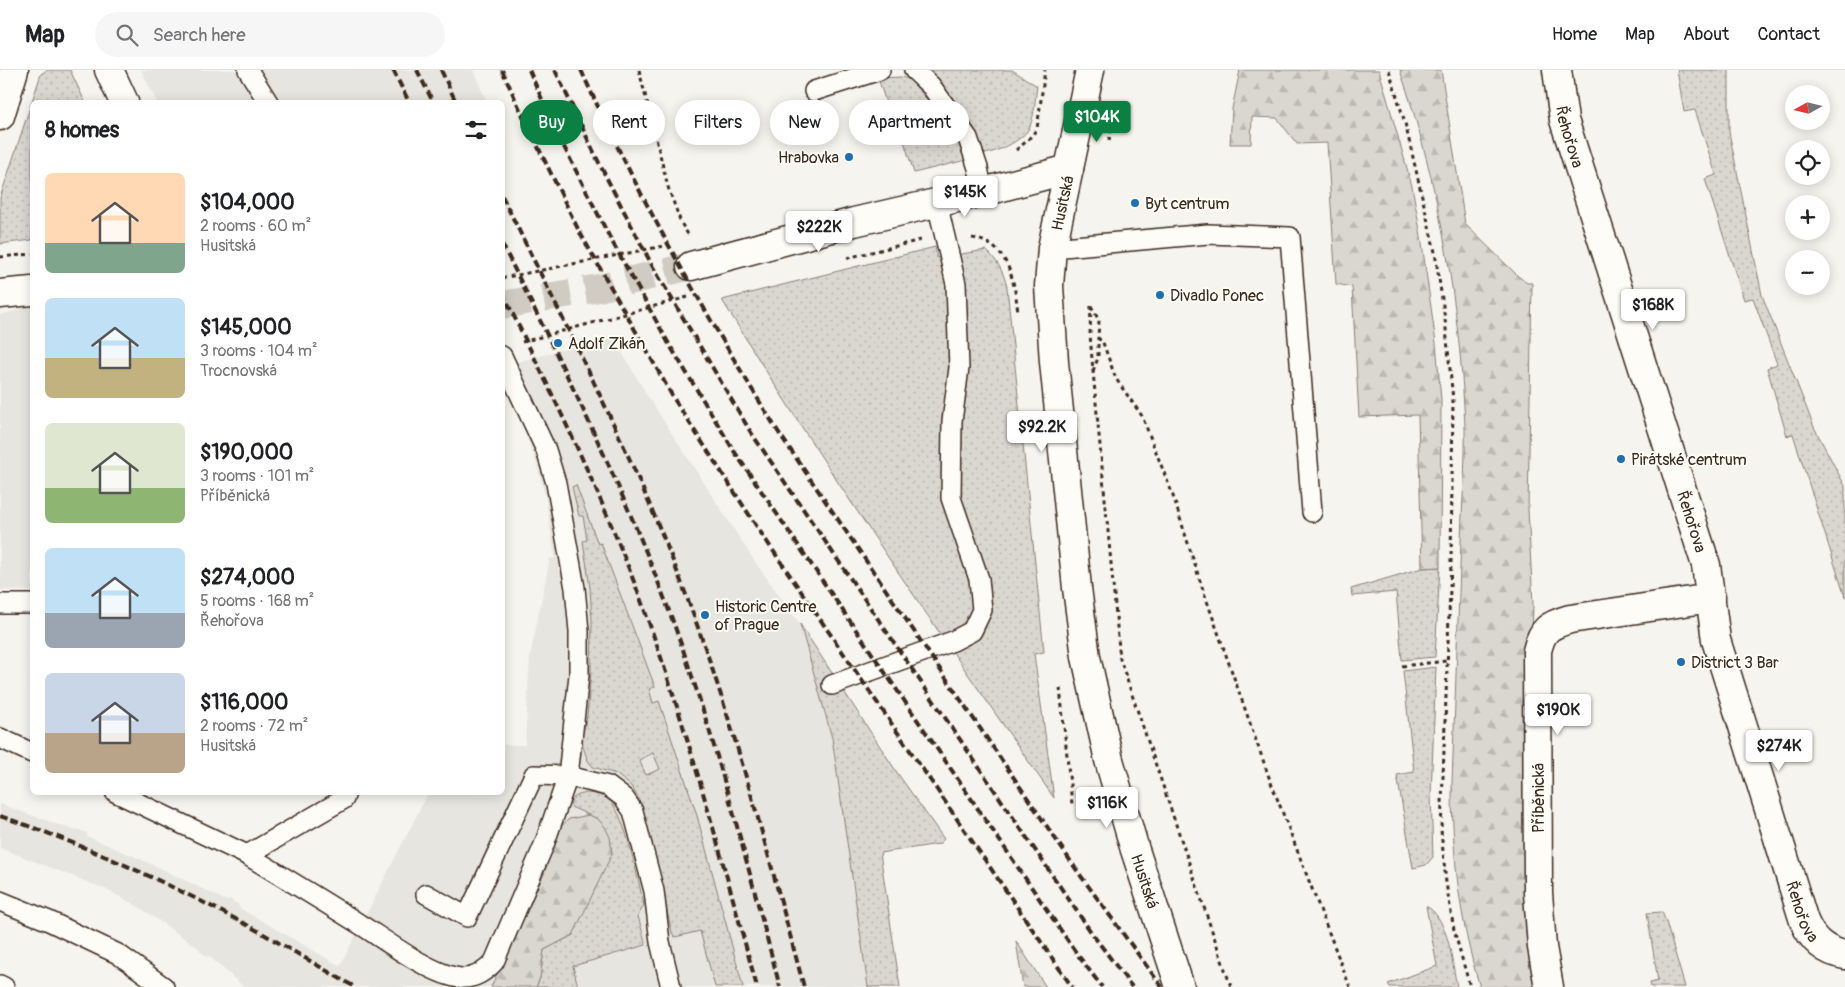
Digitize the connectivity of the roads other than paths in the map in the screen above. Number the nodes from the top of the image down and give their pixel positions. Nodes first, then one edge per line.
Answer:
1 (14, 70) edge
2 (108, 70) edge
3 (248, 70) edge
4 (880, 70) edge
5 (914, 70) edge
6 (1090, 70) edge
7 (1557, 70) edge
8 (814, 91) dead end
9 (123, 100) edge
10 (267, 100) edge
11 (0, 116) edge
12 (1069, 169) junction
13 (983, 192) junction
14 (938, 203) junction
15 (1052, 248) junction
16 (692, 254) tunnel mouth
17 (30, 291) edge
18 (0, 294) edge
19 (505, 362) edge
20 (1312, 512) dead end
21 (1711, 598) junction
22 (0, 604) edge
23 (30, 604) edge
24 (832, 685) dead end
25 (0, 738) edge
26 (30, 753) edge
27 (568, 776) junction
28 (121, 795) edge
29 (345, 795) edge
30 (247, 855) junction
31 (426, 894) dead end
32 (0, 901) edge
33 (1845, 955) edge
34 (0, 985) edge
35 (4, 987) edge
36 (164, 987) edge
37 (671, 987) edge
38 (1180, 987) edge
39 (1549, 987) edge

1 - 11 street
2 - 9 street
3 - 10 lane
4 - 8 lane
5 - 13 lane
6 - 12 street, Husitská
7 - 21 street, Řehořova
12 - 13 street
12 - 15 street, Husitská
13 - 14 street
14 - 16 street
14 - 24 lane
15 - 20 lane
15 - 38 street, Husitská
17 - 18 street
19 - 27 lane
21 - 33 street, Řehořova
21 - 39 street, Příběnická
22 - 23 lane
25 - 26 lane
27 - 30 lane
27 - 31 lane
27 - 37 lane
28 - 30 lane
29 - 30 lane
32 - 36 lane
34 - 35 lane

